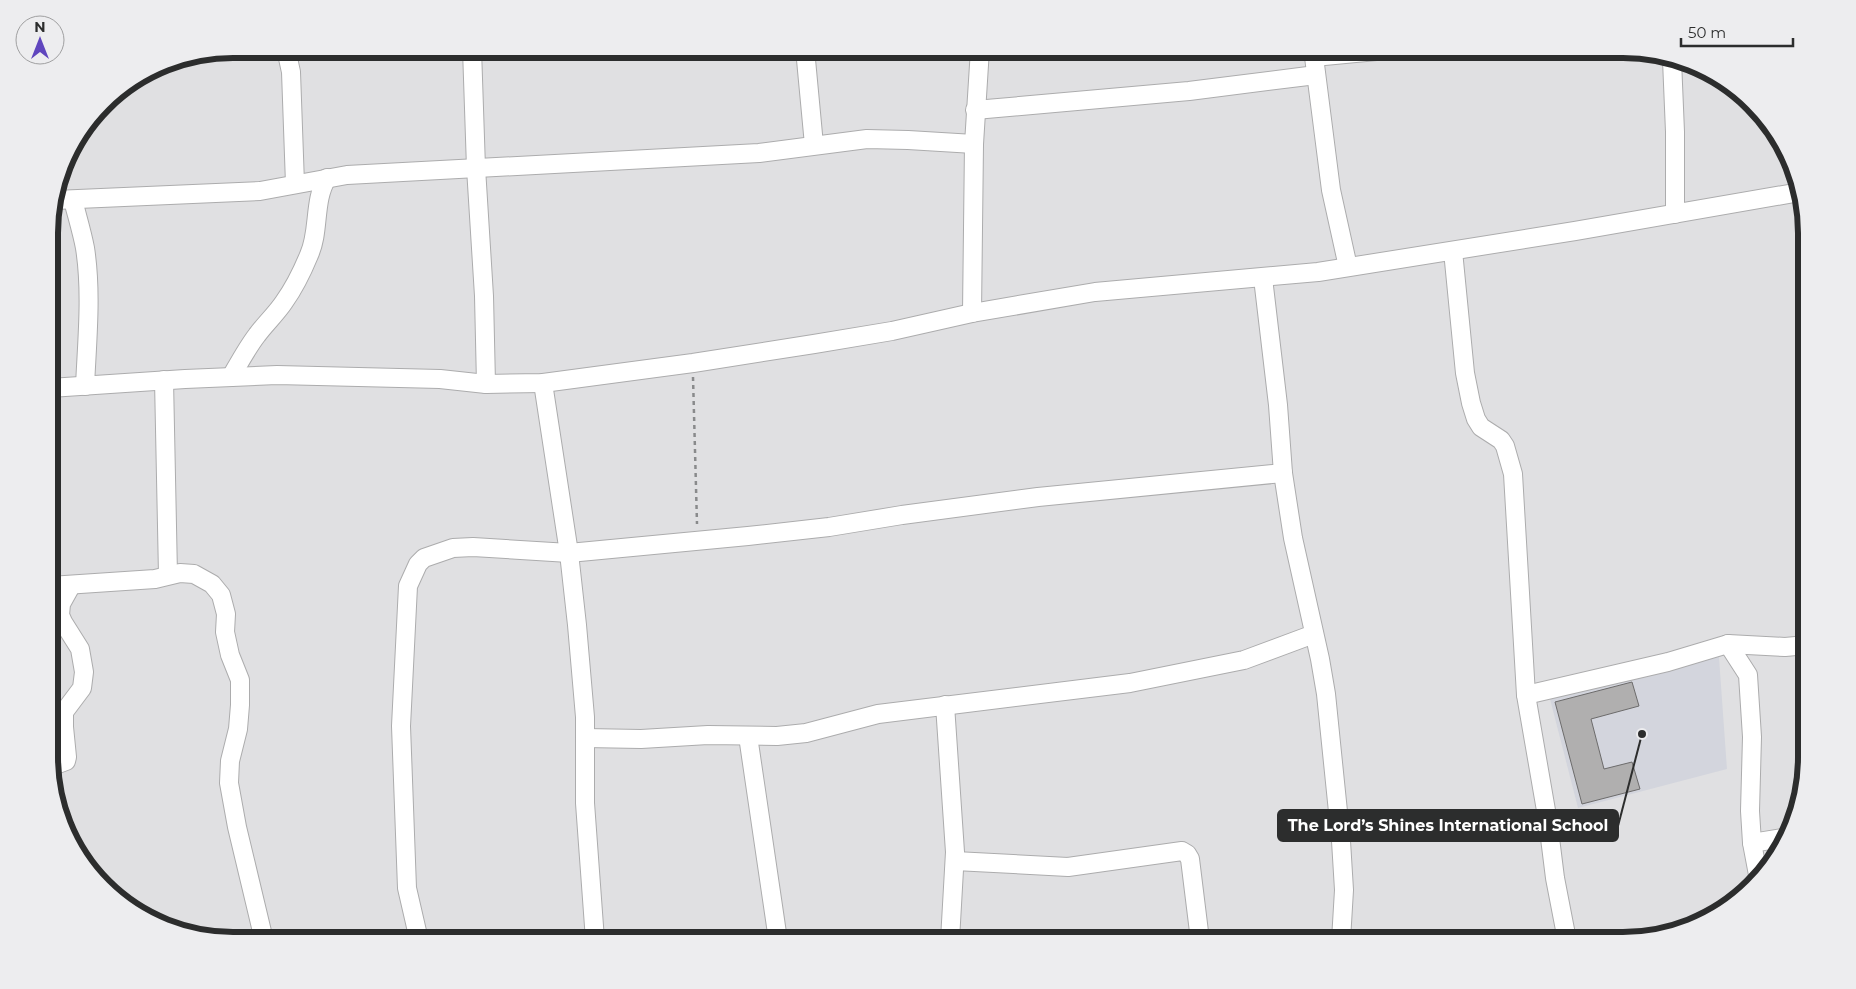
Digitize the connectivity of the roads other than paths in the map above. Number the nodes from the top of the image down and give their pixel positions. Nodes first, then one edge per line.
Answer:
1 (288, 58) edge
2 (472, 58) edge
3 (806, 58) edge
4 (979, 58) edge
5 (1314, 58) edge
6 (1672, 65) edge
7 (1316, 75) junction
8 (975, 110) junction
9 (974, 144) junction
10 (814, 145) junction
11 (476, 168) junction
12 (327, 178) junction
13 (295, 184) junction
14 (1794, 193) edge
15 (61, 200) edge
16 (73, 200) junction
17 (1675, 214) junction
18 (1453, 251) junction
19 (1348, 267) junction
20 (1263, 278) junction
21 (972, 313) junction
22 (231, 377) junction
23 (164, 380) junction
24 (543, 383) junction
25 (486, 384) junction
26 (85, 386) junction
27 (58, 388) edge
28 (1283, 473) junction
29 (569, 553) junction
30 (168, 575) junction
31 (58, 586) edge
32 (71, 586) junction
33 (1314, 634) junction
34 (1728, 644) junction
35 (1798, 646) edge
36 (1526, 694) junction
37 (945, 706) junction
38 (748, 736) junction
39 (585, 738) junction
40 (58, 764) edge
41 (1778, 838) edge
42 (1752, 844) junction
43 (955, 861) junction
44 (1757, 869) edge
45 (951, 931) edge
46 (1199, 931) edge
47 (1342, 931) edge
48 (1565, 931) edge
49 (262, 932) edge
50 (417, 932) edge
51 (594, 932) edge
52 (777, 932) edge

1 - 13 street
2 - 11 street
3 - 10 street
4 - 8 street
5 - 7 street
6 - 17 street
7 - 8 street
7 - 19 street
8 - 9 street
9 - 10 street
9 - 21 street
10 - 11 street
11 - 12 street
11 - 25 street
12 - 13 street
12 - 22 street
13 - 16 street
14 - 17 street
15 - 16 street
16 - 26 street
17 - 18 street
18 - 19 street
18 - 36 street
19 - 20 street
20 - 21 street
20 - 28 street
21 - 24 street
22 - 23 street
22 - 25 street
23 - 26 street
23 - 30 street
24 - 25 street
24 - 29 street
26 - 27 street
28 - 29 street
28 - 33 street
29 - 39 street
29 - 50 street
30 - 32 street
30 - 49 street
31 - 32 street
32 - 40 street
33 - 37 street
33 - 47 street
34 - 35 street
34 - 36 street
34 - 42 street
36 - 48 street
37 - 38 street
37 - 43 street
38 - 39 street
38 - 52 street
39 - 51 street
41 - 42 street
42 - 44 street
43 - 45 street
43 - 46 street

